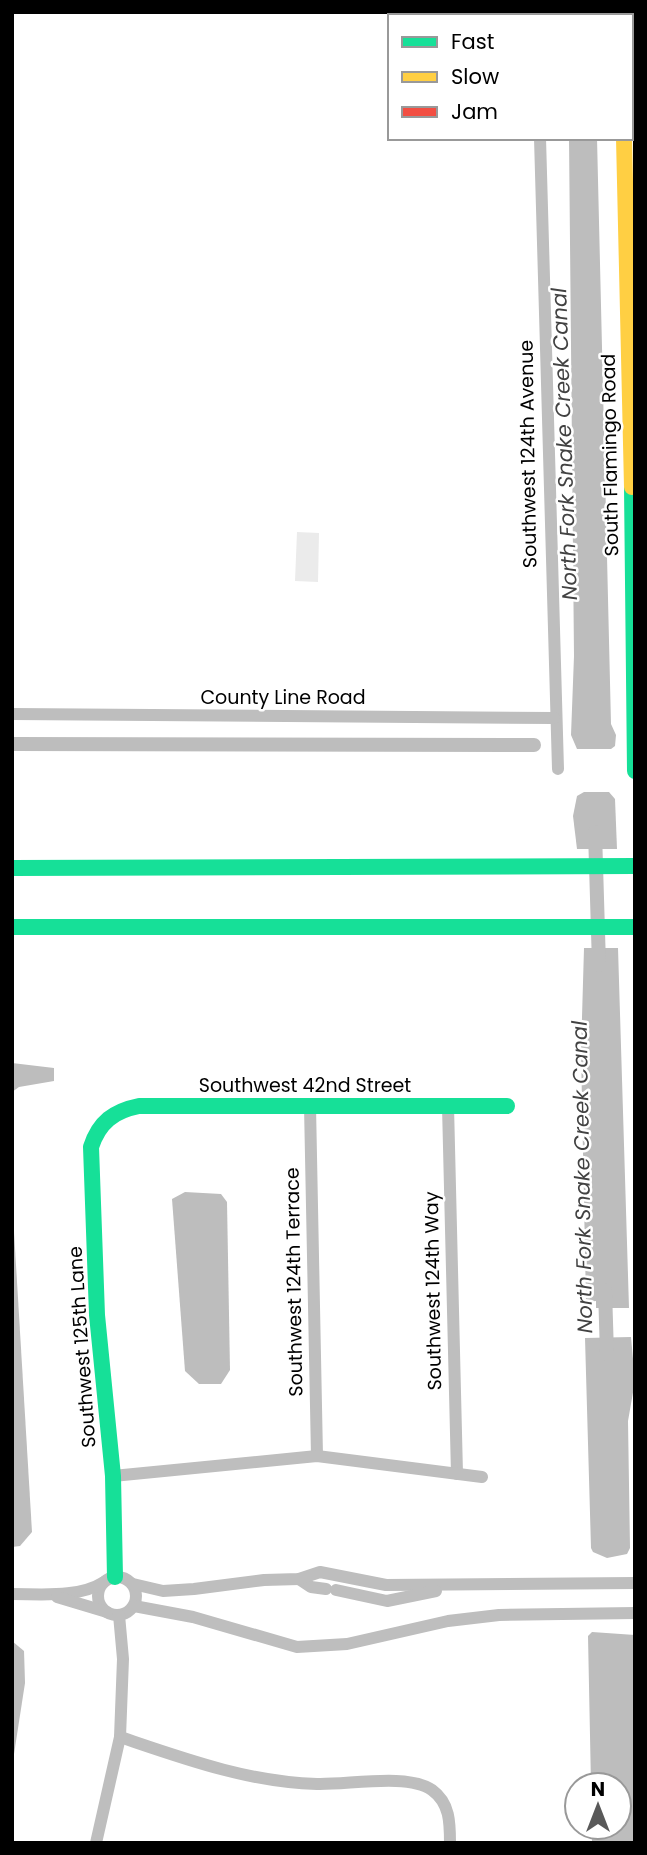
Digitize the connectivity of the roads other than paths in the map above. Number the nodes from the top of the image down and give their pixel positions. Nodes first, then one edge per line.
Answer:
1 (540, 140) edge
2 (624, 140) edge
3 (12, 715) edge
4 (554, 718) junction
5 (558, 769) dead end
6 (635, 771) edge
7 (635, 866) edge
8 (12, 868) edge
9 (12, 927) edge
10 (635, 927) edge
11 (310, 1106) junction
12 (448, 1106) junction
13 (507, 1106) dead end
14 (106, 1118) joint
15 (317, 1456) junction
16 (457, 1474) junction
17 (113, 1476) junction
18 (482, 1477) dead end
19 (110, 1579) junction
20 (299, 1579) junction
21 (635, 1583) edge
22 (133, 1584) junction
23 (461, 1587) junction
24 (12, 1594) edge
25 (43, 1594) junction
26 (134, 1606) junction
27 (113, 1613) junction
28 (635, 1613) edge
29 (120, 1737) junction
30 (96, 1843) edge
31 (450, 1843) edge

1 - 4 street, Southwest 124th Avenue
2 - 6 main road, South Flamingo Road
3 - 4 street, County Line Road
4 - 5 street, Southwest 124th Avenue
7 - 8 main road
9 - 10 main road
11 - 12 main road, Southwest 42nd Street
11 - 14 main road, Southwest 42nd Street
11 - 15 street, Southwest 124th Terrace
12 - 13 main road, Southwest 42nd Street
12 - 16 street, Southwest 124th Way
14 - 17 main road, Southwest 125th Lane
15 - 16 street
15 - 17 street
16 - 18 street
17 - 19 main road, Southwest 125th Lane
19 - 22 street
19 - 25 street
19 - 27 street
20 - 22 street
20 - 23 street
20 - 23 street
21 - 23 street
22 - 26 street
24 - 25 street
25 - 27 street
26 - 27 street
26 - 28 street
27 - 29 street
29 - 30 street
29 - 31 street

